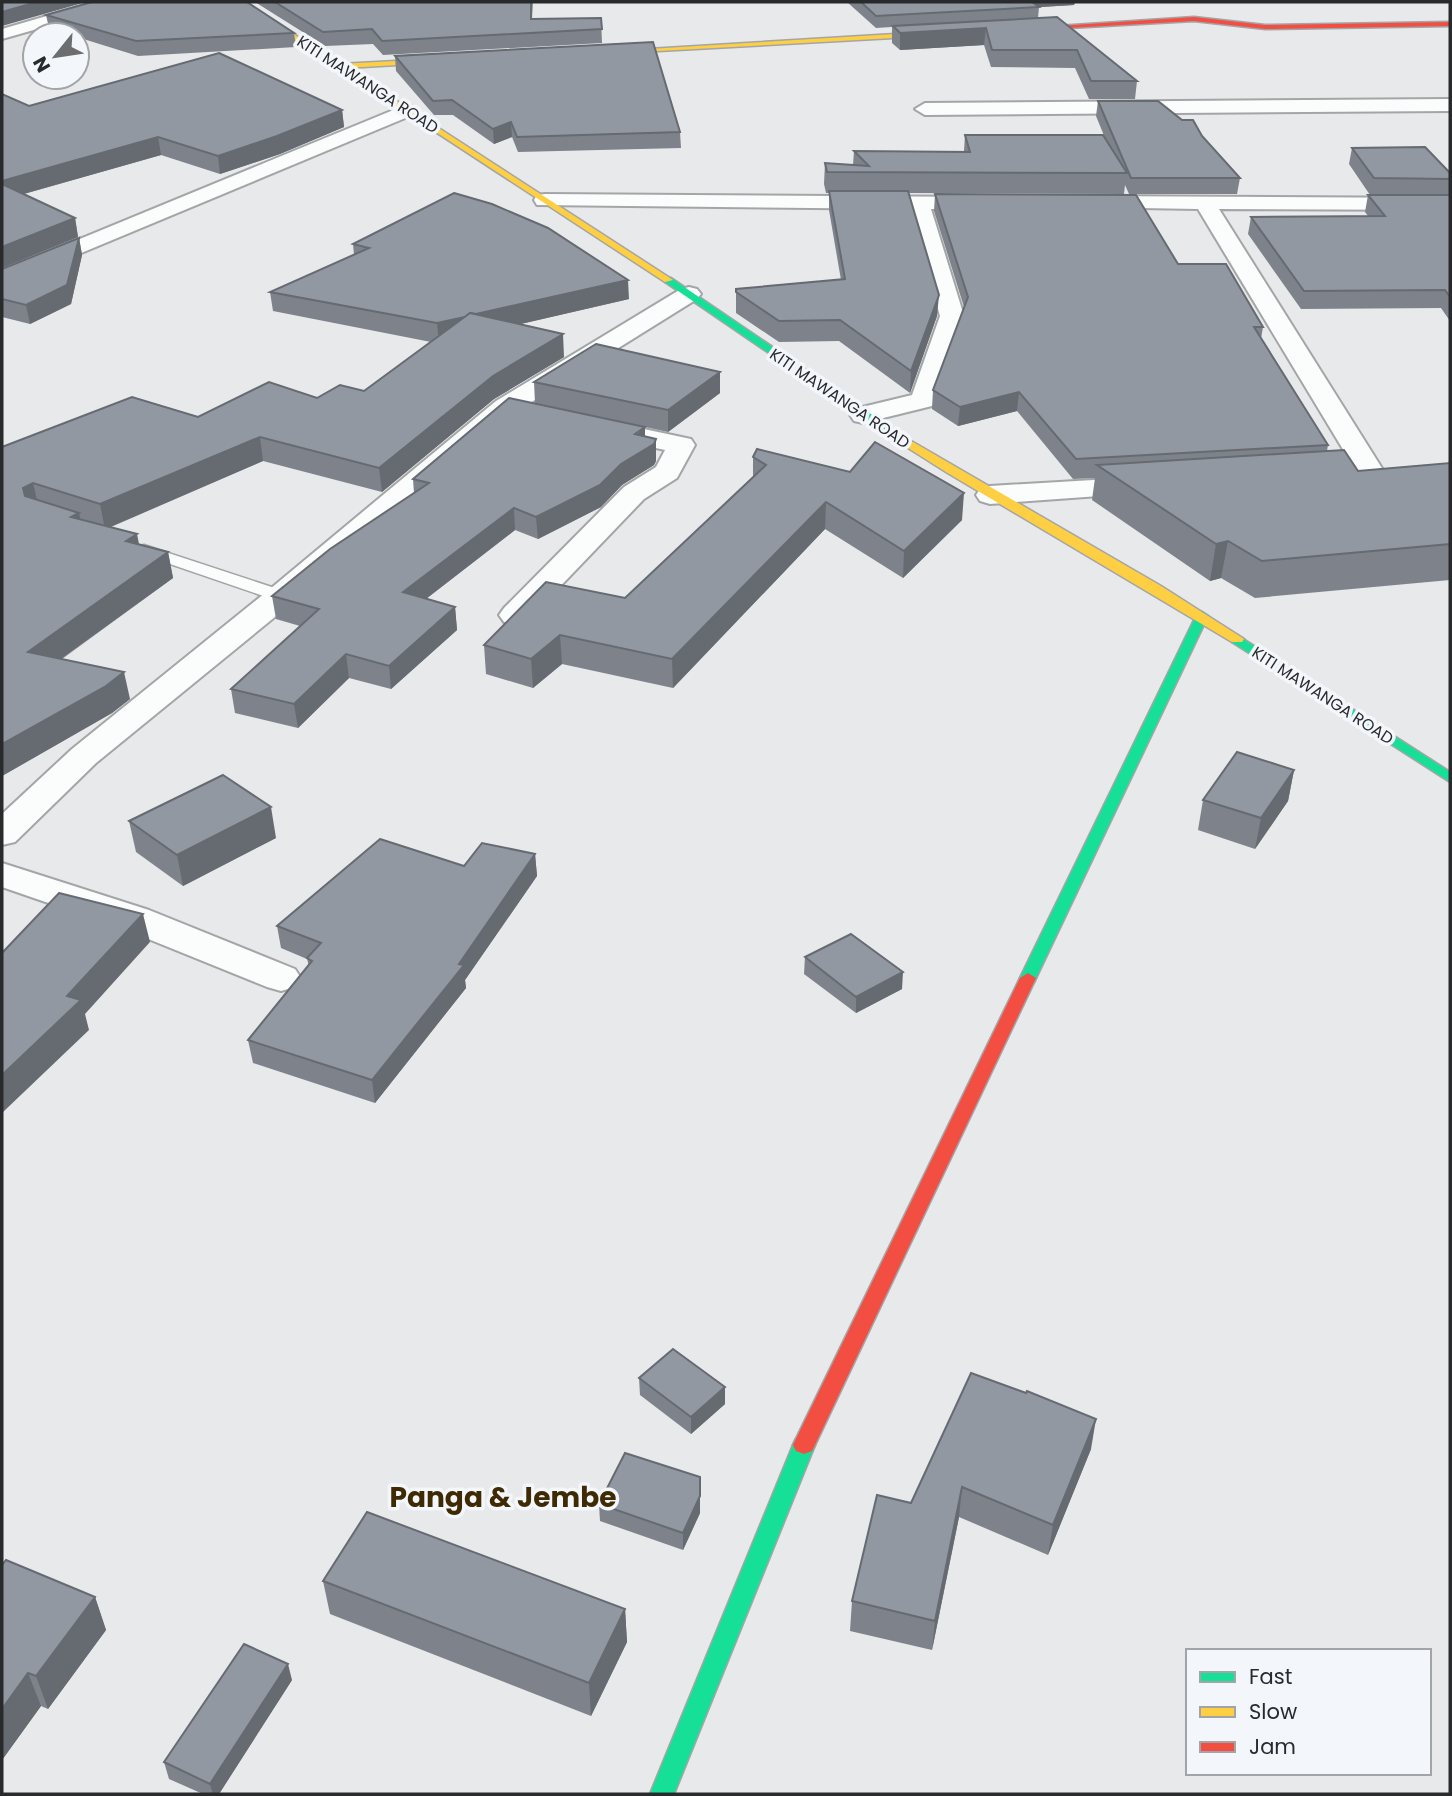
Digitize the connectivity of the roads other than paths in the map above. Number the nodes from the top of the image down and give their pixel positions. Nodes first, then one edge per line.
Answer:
1 (112, 2) edge
2 (240, 2) edge
3 (2, 15) edge
4 (46, 21) edge
5 (21, 23) edge
6 (1450, 24) edge
7 (21, 28) edge
8 (1006, 30) edge
9 (966, 32) edge
10 (2, 34) edge
11 (585, 52) edge
12 (464, 59) edge
13 (339, 66) junction
14 (1450, 105) edge
15 (925, 109) dead end
16 (408, 110) junction
17 (545, 200) junction
18 (1013, 202) edge
19 (1067, 202) edge
20 (1204, 202) junction
21 (918, 203) junction
22 (1450, 204) edge
23 (2, 279) edge
24 (690, 294) junction
25 (505, 407) junction
26 (863, 415) junction
27 (546, 416) edge
28 (586, 424) edge
29 (1303, 477) edge
30 (1167, 485) edge
31 (990, 495) junction
32 (128, 545) edge
33 (281, 596) junction
34 (515, 615) edge
35 (1202, 616) junction
36 (1450, 778) edge
37 (2, 834) edge
38 (2, 874) edge
39 (281, 978) dead end
40 (662, 1794) edge

1 - 4 street
2 - 13 street, KITI MAWANGA ROAD
3 - 5 street
6 - 8 street
7 - 10 street
9 - 11 street
12 - 13 street
13 - 16 street, KITI MAWANGA ROAD
14 - 15 street
16 - 17 street, KITI MAWANGA ROAD
16 - 23 street
17 - 21 street
17 - 24 street, KITI MAWANGA ROAD
18 - 21 street
19 - 20 street
20 - 22 street
20 - 29 street
21 - 26 street
24 - 25 street
24 - 26 street, KITI MAWANGA ROAD
25 - 27 street
25 - 33 street
26 - 31 street, KITI MAWANGA ROAD
28 - 34 street
30 - 31 street
31 - 35 street, KITI MAWANGA ROAD
32 - 33 lane
33 - 37 street
35 - 36 street, KITI MAWANGA ROAD
35 - 40 street
38 - 39 street

